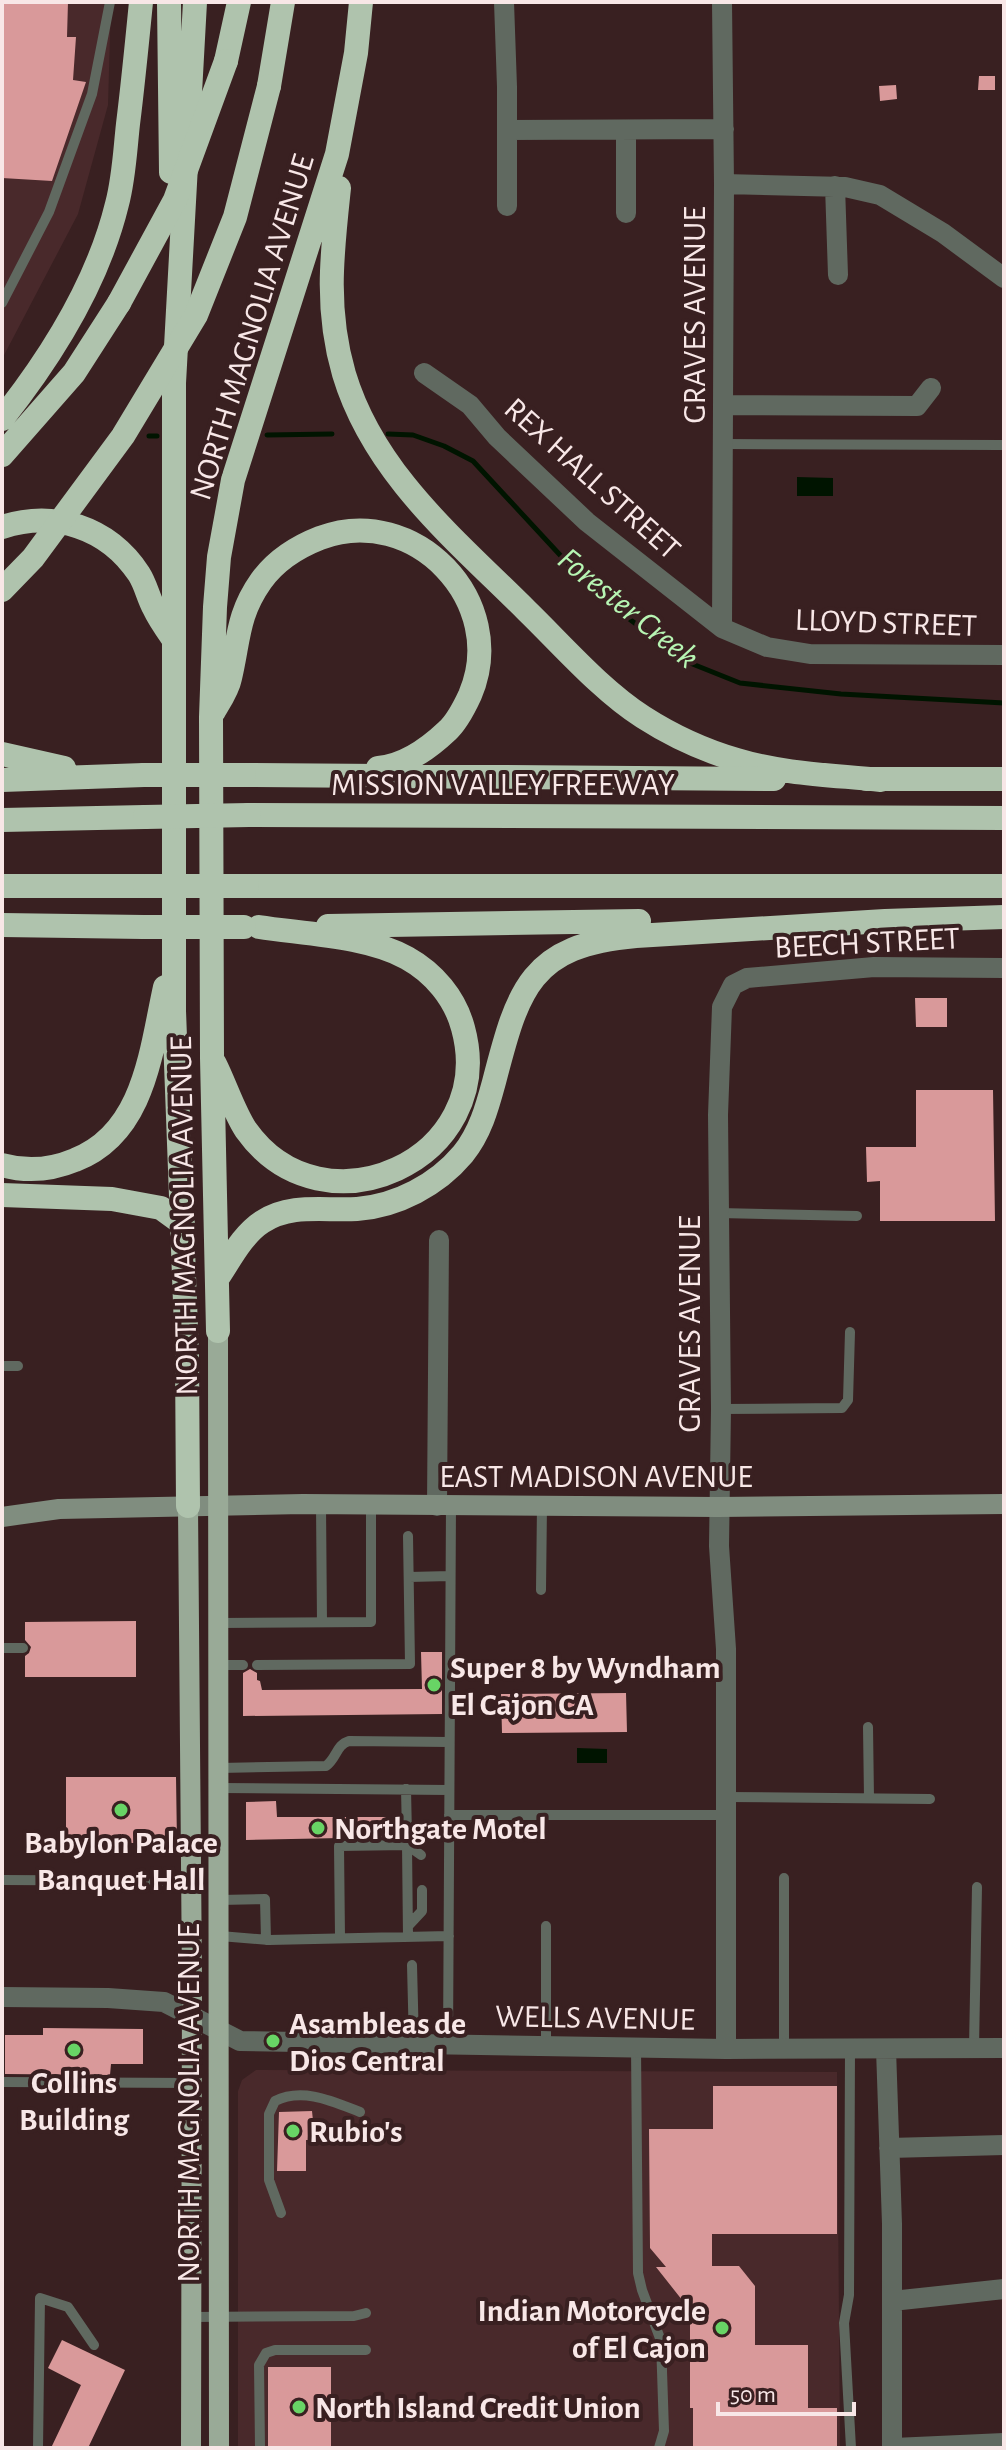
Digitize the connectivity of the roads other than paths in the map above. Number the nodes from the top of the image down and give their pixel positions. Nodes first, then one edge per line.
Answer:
1 (110, 2) edge
2 (141, 2) edge
3 (169, 2) edge
4 (195, 2) edge
5 (239, 2) edge
6 (283, 2) edge
7 (361, 2) edge
8 (504, 2) edge
9 (722, 2) edge
10 (356, 53) junction
11 (724, 129) junction
12 (507, 130) junction
13 (626, 130) junction
14 (724, 184) junction
15 (835, 186) junction
16 (507, 206) dead end
17 (626, 213) dead end
18 (838, 275) dead end
19 (1004, 278) edge
20 (2, 303) edge
21 (424, 373) dead end
22 (174, 383) junction
23 (931, 388) dead end
24 (723, 405) junction
25 (2, 419) edge
26 (723, 444) junction
27 (1002, 445) dead end
28 (2, 455) edge
29 (2, 527) edge
30 (2, 590) edge
31 (722, 628) junction
32 (174, 640) junction
33 (1004, 655) edge
34 (211, 717) junction
35 (2, 754) edge
36 (110, 774) junction
37 (295, 774) junction
38 (1004, 779) edge
39 (2, 780) edge
40 (881, 780) junction
41 (1004, 818) edge
42 (2, 820) edge
43 (2, 886) edge
44 (1004, 886) edge
45 (1004, 917) edge
46 (885, 921) junction
47 (2, 925) edge
48 (81, 927) junction
49 (252, 927) junction
50 (2, 938) edge
51 (174, 945) junction
52 (1004, 968) edge
53 (733, 985) joint
54 (212, 1058) junction
55 (2, 1165) edge
56 (2, 1195) edge
57 (719, 1213) junction
58 (857, 1216) dead end
59 (183, 1224) junction
60 (439, 1240) dead end
61 (217, 1279) junction
62 (218, 1331) joint
63 (850, 1332) dead end
64 (2, 1366) edge
65 (18, 1366) dead end
66 (721, 1409) junction
67 (371, 1503) junction
68 (1004, 1504) edge
69 (218, 1505) junction
70 (321, 1505) junction
71 (542, 1505) junction
72 (188, 1506) junction
73 (444, 1506) junction
74 (718, 1507) junction
75 (2, 1517) edge
76 (408, 1536) dead end
77 (450, 1576) junction
78 (409, 1577) junction
79 (541, 1590) dead end
80 (322, 1622) junction
81 (219, 1623) junction
82 (2, 1648) edge
83 (23, 1648) dead end
84 (219, 1665) junction
85 (243, 1665) dead end
86 (257, 1665) dead end
87 (868, 1727) dead end
88 (449, 1742) junction
89 (220, 1778) junction
90 (406, 1789) junction
91 (449, 1790) junction
92 (869, 1798) junction
93 (930, 1799) dead end
94 (726, 1806) junction
95 (449, 1815) junction
96 (407, 1840) junction
97 (421, 1855) dead end
98 (784, 1878) dead end
99 (2, 1880) edge
100 (192, 1881) junction
101 (977, 1887) dead end
102 (422, 1890) dead end
103 (220, 1900) junction
104 (546, 1926) dead end
105 (408, 1931) junction
106 (220, 1936) junction
107 (449, 1936) junction
108 (340, 1937) junction
109 (266, 1940) junction
110 (412, 1965) dead end
111 (2, 1997) edge
112 (192, 2017) junction
113 (220, 2032) junction
114 (414, 2044) junction
115 (448, 2044) junction
116 (546, 2046) junction
117 (636, 2047) junction
118 (974, 2048) junction
119 (1004, 2048) edge
120 (726, 2049) junction
121 (784, 2049) junction
122 (850, 2049) junction
123 (886, 2049) junction
124 (2, 2082) edge
125 (192, 2083) junction
126 (360, 2112) dead end
127 (1004, 2145) edge
128 (889, 2148) junction
129 (281, 2213) dead end
130 (1004, 2289) edge
131 (892, 2301) junction
132 (366, 2313) dead end
133 (192, 2317) junction
134 (220, 2317) junction
135 (94, 2345) dead end
136 (366, 2350) dead end
137 (1004, 2443) edge
138 (38, 2448) edge
139 (191, 2448) edge
140 (219, 2448) edge
141 (260, 2448) edge
142 (659, 2448) edge
143 (851, 2448) edge
144 (893, 2448) edge

1 - 20 lane
2 - 25 highway
3 - 22 highway
4 - 22 highway, NORTH MAGNOLIA AVENUE
5 - 28 highway, bridge
6 - 30 highway, bridge
7 - 10 highway, NORTH MAGNOLIA AVENUE
8 - 12 street
9 - 11 street, GRAVES AVENUE
10 - 34 highway, NORTH MAGNOLIA AVENUE
10 - 40 highway
11 - 13 street
11 - 14 street, GRAVES AVENUE
12 - 13 street
12 - 16 street
13 - 17 street
14 - 15 street
14 - 24 street, GRAVES AVENUE
15 - 18 street
15 - 19 street
21 - 31 street, REX HALL STREET
22 - 32 highway, NORTH MAGNOLIA AVENUE
23 - 24 street
24 - 26 street, GRAVES AVENUE
26 - 27 lane
26 - 31 street, GRAVES AVENUE
29 - 32 highway
31 - 33 street, LLOYD STREET
32 - 51 highway, NORTH MAGNOLIA AVENUE
34 - 37 highway
34 - 54 highway, NORTH MAGNOLIA AVENUE
35 - 36 highway
36 - 37 highway, bridge
36 - 39 highway
37 - 40 highway
38 - 40 highway
41 - 42 highway, MISSION VALLEY FREEWAY, bridge
43 - 44 highway, bridge
45 - 46 highway
46 - 49 highway
46 - 61 highway
47 - 48 highway
48 - 49 highway, bridge
48 - 50 highway
49 - 54 highway
51 - 55 highway
51 - 59 highway, NORTH MAGNOLIA AVENUE
52 - 53 street, BEECH STREET
53 - 57 street, GRAVES AVENUE
54 - 61 highway, NORTH MAGNOLIA AVENUE
56 - 59 highway
57 - 58 lane
57 - 66 street, GRAVES AVENUE
59 - 72 highway, NORTH MAGNOLIA AVENUE
60 - 73 street
61 - 62 highway, NORTH MAGNOLIA AVENUE
62 - 69 main road, NORTH MAGNOLIA AVENUE
63 - 66 lane
64 - 65 lane
66 - 74 street, GRAVES AVENUE
67 - 70 street, EAST MADISON AVENUE
67 - 73 street, EAST MADISON AVENUE
67 - 80 lane
68 - 74 street, EAST MADISON AVENUE
69 - 70 street, EAST MADISON AVENUE
69 - 72 street, EAST MADISON AVENUE
69 - 81 main road, NORTH MAGNOLIA AVENUE
70 - 80 lane
71 - 73 street, EAST MADISON AVENUE
71 - 74 street, EAST MADISON AVENUE
71 - 79 lane
72 - 75 street, EAST MADISON AVENUE
72 - 100 main road, NORTH MAGNOLIA AVENUE
73 - 77 lane
74 - 94 street, GRAVES AVENUE
76 - 78 lane
77 - 78 lane
77 - 88 lane
78 - 86 lane
80 - 81 lane
81 - 84 main road, NORTH MAGNOLIA AVENUE
82 - 83 lane
84 - 85 lane
84 - 89 main road, NORTH MAGNOLIA AVENUE
87 - 92 lane
88 - 89 lane
88 - 91 lane
89 - 90 lane
89 - 103 main road, NORTH MAGNOLIA AVENUE
90 - 91 lane
90 - 96 lane
91 - 95 lane
92 - 93 lane
92 - 94 lane
94 - 95 lane
94 - 120 street, GRAVES AVENUE
95 - 107 lane
96 - 97 lane
96 - 105 lane
96 - 108 lane
98 - 121 lane
99 - 100 lane
100 - 112 main road, NORTH MAGNOLIA AVENUE
101 - 118 lane
102 - 105 lane
103 - 106 main road, NORTH MAGNOLIA AVENUE
103 - 109 lane
104 - 116 lane
105 - 107 lane
105 - 108 lane
106 - 109 lane
106 - 113 main road, NORTH MAGNOLIA AVENUE
107 - 115 lane
108 - 109 lane
110 - 114 lane
111 - 112 street, WELLS AVENUE
112 - 113 street, WELLS AVENUE
112 - 125 main road, NORTH MAGNOLIA AVENUE
113 - 114 street, WELLS AVENUE
113 - 134 main road, NORTH MAGNOLIA AVENUE
114 - 115 street, WELLS AVENUE
115 - 116 street, WELLS AVENUE
116 - 117 street, WELLS AVENUE
117 - 120 street, WELLS AVENUE
117 - 142 lane
118 - 119 street, WELLS AVENUE
118 - 123 street, WELLS AVENUE
120 - 121 street, WELLS AVENUE
121 - 122 street, WELLS AVENUE
122 - 123 street, WELLS AVENUE
122 - 143 lane
123 - 128 street
124 - 125 lane
125 - 133 main road, NORTH MAGNOLIA AVENUE
126 - 129 lane
127 - 128 street
128 - 131 street
130 - 131 street
131 - 144 street
132 - 134 lane
133 - 134 lane
133 - 139 main road, NORTH MAGNOLIA AVENUE
134 - 140 main road, NORTH MAGNOLIA AVENUE
135 - 138 lane
136 - 141 lane
137 - 144 street

